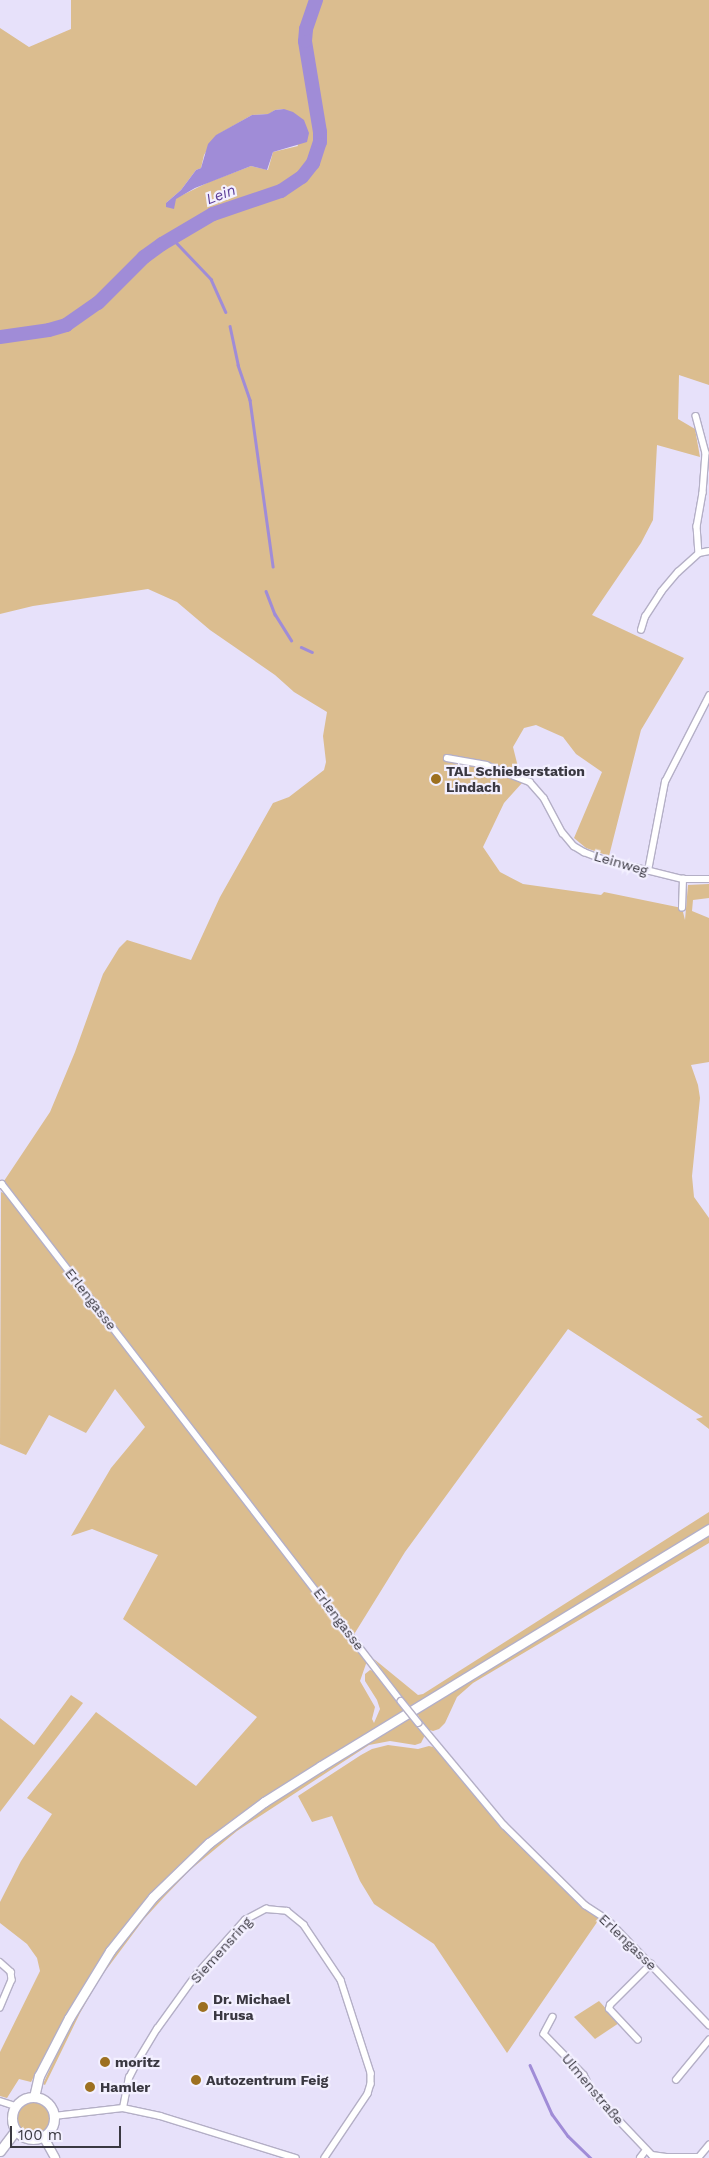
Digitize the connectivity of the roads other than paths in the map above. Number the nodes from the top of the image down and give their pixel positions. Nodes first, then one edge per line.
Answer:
1 (696, 416) dead end
2 (709, 551) edge
3 (699, 553) junction
4 (641, 630) dead end
5 (709, 696) edge
6 (706, 709) edge
7 (447, 758) dead end
8 (648, 871) junction
9 (683, 879) junction
10 (709, 879) edge
11 (682, 908) dead end
12 (1, 1184) edge
13 (709, 1529) edge
14 (0, 1962) edge
15 (651, 1964) junction
16 (0, 2008) edge
17 (554, 2017) dead end
18 (709, 2025) edge
19 (638, 2040) dead end
20 (709, 2040) edge
21 (676, 2080) dead end
22 (34, 2097) junction
23 (0, 2101) edge
24 (15, 2106) junction
25 (123, 2108) junction
26 (54, 2116) junction
27 (16, 2130) junction
28 (43, 2136) junction
29 (709, 2145) edge
30 (646, 2150) junction
31 (0, 2151) edge
32 (55, 2158) edge
33 (296, 2158) edge
34 (325, 2158) edge
35 (640, 2158) edge
36 (699, 2158) edge

1 - 3 street
2 - 3 street
3 - 4 street
5 - 6 street
6 - 8 street
7 - 8 street, Leinweg
8 - 9 street, Leinweg
9 - 10 street, Leinweg
9 - 11 street
12 - 15 street, Erlengasse, bridge
13 - 22 main road
14 - 16 street
15 - 18 street, Erlengasse
15 - 19 street
17 - 30 street, Ulmenstraße
20 - 21 street
22 - 24 main road
22 - 26 main road
23 - 24 street
24 - 27 main road
25 - 26 street
25 - 33 street
25 - 34 street, Siemensring
26 - 28 main road
27 - 28 main road
27 - 31 main road
28 - 32 street
29 - 36 street
30 - 35 street
30 - 36 street

